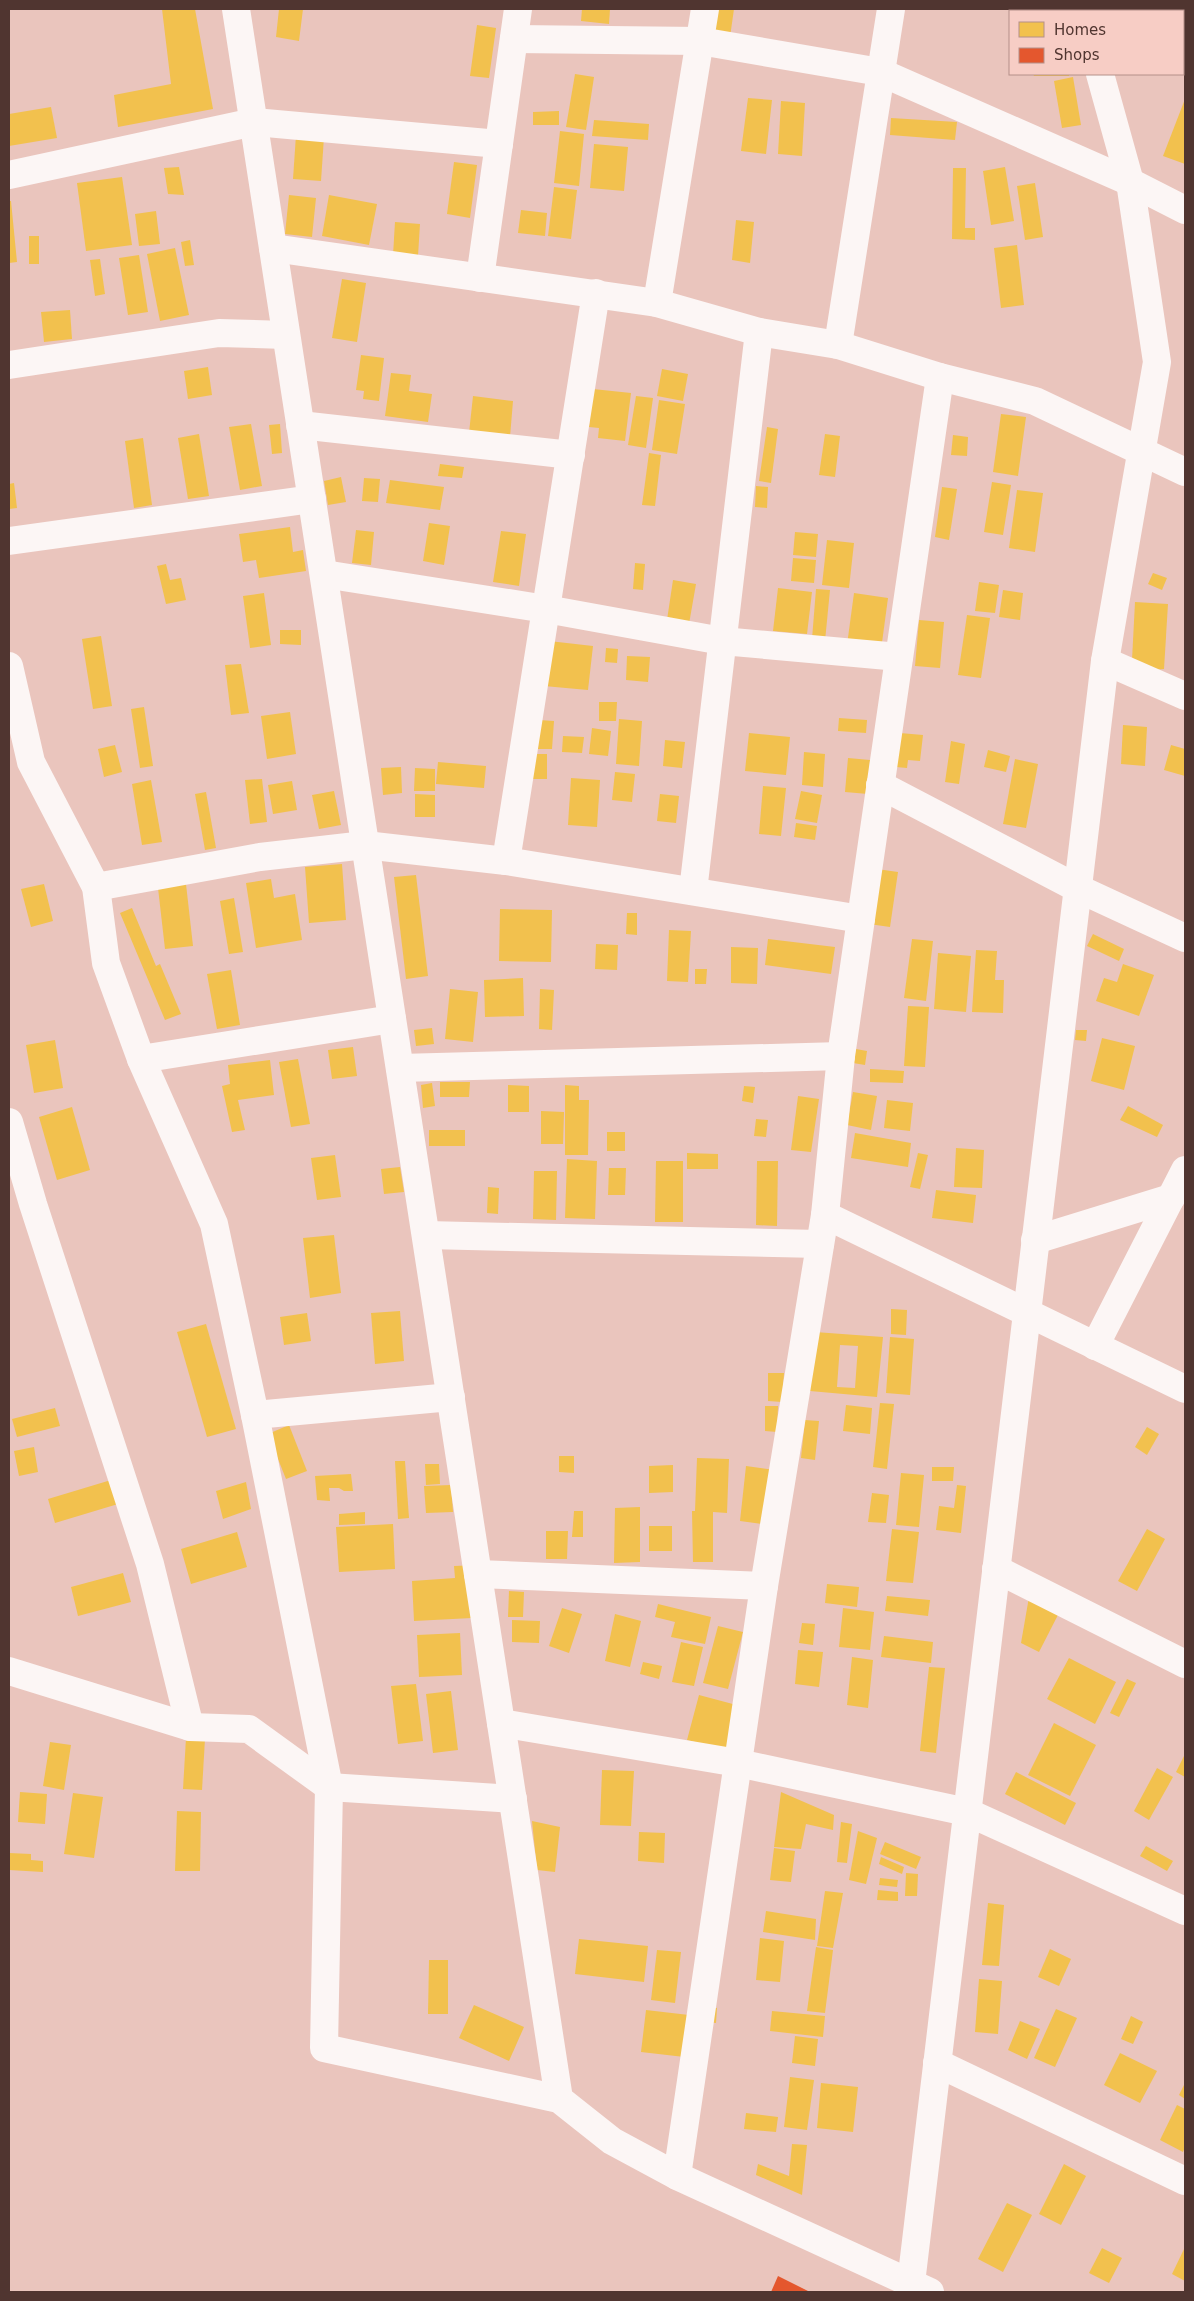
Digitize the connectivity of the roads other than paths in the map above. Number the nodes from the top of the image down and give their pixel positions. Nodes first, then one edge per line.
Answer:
1 (236, 9) edge
2 (518, 9) edge
3 (705, 9) edge
4 (891, 9) edge
5 (514, 39) junction
6 (700, 41) junction
7 (880, 72) junction
8 (1100, 75) edge
9 (254, 122) junction
10 (499, 144) junction
11 (9, 175) edge
12 (1130, 182) junction
13 (1185, 210) edge
14 (273, 248) junction
15 (480, 278) junction
16 (596, 293) junction
17 (657, 303) junction
18 (758, 332) junction
19 (286, 335) junction
20 (838, 345) junction
21 (9, 365) edge
22 (940, 377) junction
23 (300, 425) junction
24 (1143, 452) junction
25 (570, 455) junction
26 (1185, 472) edge
27 (312, 499) junction
28 (9, 542) edge
29 (324, 574) junction
30 (546, 609) junction
31 (722, 641) junction
32 (899, 657) junction
33 (1104, 661) junction
34 (9, 666) edge
35 (1185, 696) edge
36 (880, 785) junction
37 (365, 845) junction
38 (506, 860) junction
39 (96, 886) junction
40 (1077, 888) junction
41 (693, 891) junction
42 (861, 919) junction
43 (1185, 938) edge
44 (392, 1018) junction
45 (841, 1056) junction
46 (141, 1059) junction
47 (400, 1068) junction
48 (9, 1122) edge
49 (1185, 1170) edge
50 (1171, 1198) junction
51 (825, 1215) junction
52 (426, 1235) junction
53 (1035, 1240) junction
54 (820, 1244) junction
55 (1026, 1313) junction
56 (1095, 1346) junction
57 (1185, 1389) edge
58 (451, 1397) junction
59 (256, 1415) junction
60 (996, 1569) junction
61 (478, 1574) junction
62 (764, 1586) junction
63 (1185, 1664) edge
64 (9, 1671) edge
65 (501, 1723) junction
66 (190, 1727) junction
67 (738, 1763) junction
68 (329, 1787) junction
69 (513, 1799) junction
70 (967, 1812) junction
71 (1185, 1911) edge
72 (937, 2063) junction
73 (559, 2099) junction
74 (678, 2176) junction
75 (1185, 2181) edge
76 (920, 2288) edge

1 - 9 street
2 - 5 street
3 - 6 street
4 - 7 street
5 - 6 street
5 - 10 street
6 - 7 street
6 - 17 street
7 - 12 street
7 - 20 street
8 - 12 street
9 - 10 street
9 - 11 street
9 - 14 street
10 - 15 street
12 - 13 street
12 - 24 street
14 - 15 street
14 - 19 street
15 - 16 street
16 - 17 street
16 - 25 street
17 - 18 street
18 - 20 street
18 - 31 street
19 - 21 street
19 - 23 street
20 - 22 street
22 - 24 street
22 - 32 street
23 - 25 street
23 - 27 street
24 - 26 street
24 - 33 street
25 - 30 street
27 - 28 street
27 - 29 street
29 - 30 street
29 - 37 street
30 - 31 street
30 - 38 street
31 - 32 street
31 - 41 street
32 - 36 street
33 - 35 street
33 - 40 street
34 - 39 street
36 - 40 street
36 - 42 street
37 - 38 street
37 - 39 street
37 - 44 street
38 - 41 street
39 - 46 street
40 - 43 street
40 - 53 street
41 - 42 street
42 - 45 street
44 - 46 street
44 - 47 street
45 - 47 street
45 - 51 street
46 - 59 street
47 - 52 street
48 - 66 street
49 - 50 street
50 - 53 street
50 - 56 street
51 - 54 street
51 - 55 street
52 - 54 street
52 - 58 street
53 - 55 street
54 - 62 street
55 - 56 street
55 - 60 street
56 - 57 street
58 - 59 street
58 - 61 street
59 - 68 street
60 - 63 street
60 - 70 street
61 - 62 street
61 - 65 street
62 - 67 street
64 - 66 street
65 - 67 street
65 - 69 street
66 - 68 street
67 - 70 street
67 - 74 street
68 - 69 street
68 - 73 street
69 - 73 street
70 - 71 street
70 - 72 street
72 - 75 street
72 - 76 street
73 - 74 street
74 - 76 street

